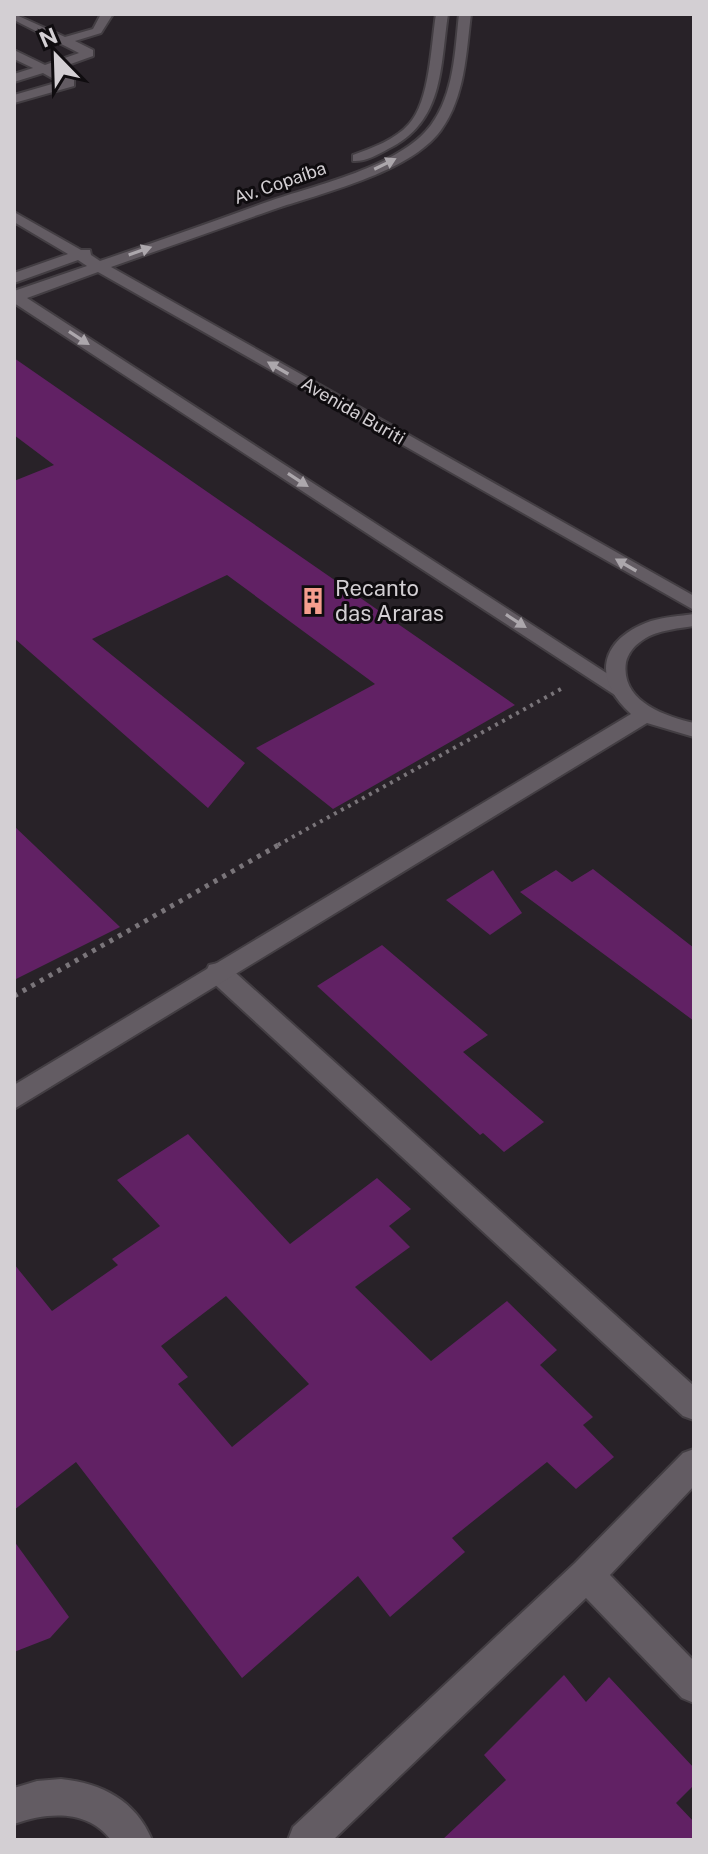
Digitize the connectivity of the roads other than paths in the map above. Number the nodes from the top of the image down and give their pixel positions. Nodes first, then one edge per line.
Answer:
1 (107, 14) edge
2 (442, 14) edge
3 (465, 14) edge
4 (14, 16) edge
5 (67, 40) junction
6 (14, 54) edge
7 (44, 69) junction
8 (14, 78) edge
9 (14, 99) edge
10 (258, 194) dead end
11 (14, 216) edge
12 (90, 257) junction
13 (14, 278) edge
14 (14, 296) edge
15 (694, 604) edge
16 (694, 620) edge
17 (621, 692) junction
18 (647, 714) junction
19 (692, 730) edge
20 (218, 972) junction
21 (14, 1098) edge
22 (694, 1406) edge
23 (694, 1464) edge
24 (587, 1575) junction
25 (694, 1686) edge
26 (14, 1806) edge
27 (134, 1840) edge
28 (306, 1840) edge

1 - 5 street
2 - 10 street, Av. Copaíba
12 -> 3 street, Av. Copaíba
4 - 5 street
5 - 7 street
6 - 7 street
7 - 8 street
7 - 9 street
11 - 12 street, Avenida Buriti
12 - 13 street, Av. Copaíba
12 - 14 street, Av. Copaíba
15 -> 12 street, Avenida Buriti
14 -> 17 street
16 - 17 street
17 - 18 street
18 - 19 street
18 - 20 street
20 - 21 street
20 - 22 street
23 - 24 street
24 - 25 street
24 - 28 street
26 - 27 street

